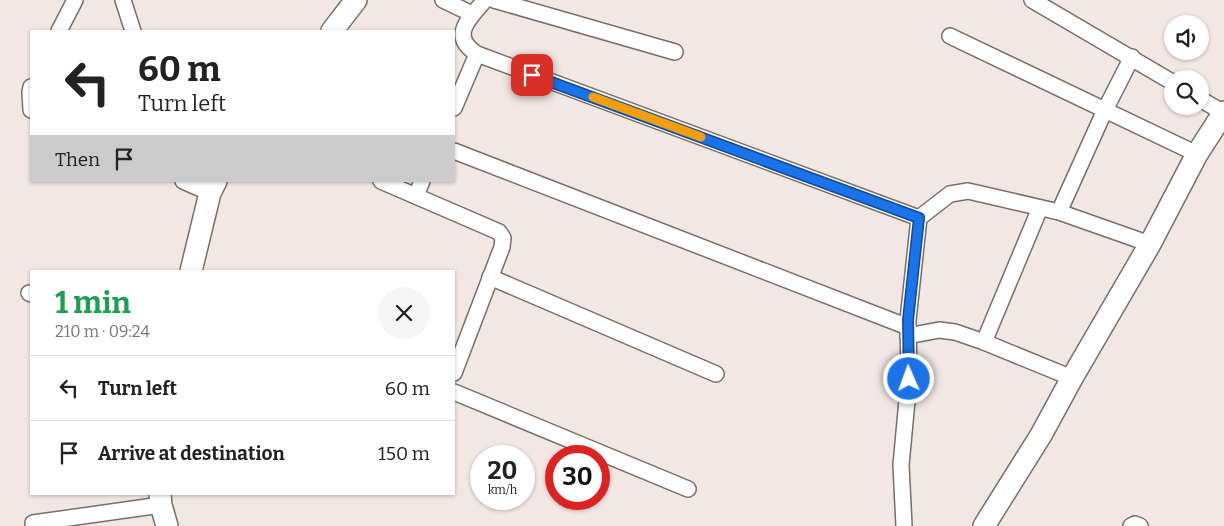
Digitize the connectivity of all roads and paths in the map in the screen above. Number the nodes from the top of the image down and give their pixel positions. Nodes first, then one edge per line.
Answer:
1 (75, 0) edge
2 (123, 0) edge
3 (356, 0) edge
4 (443, 0) edge
5 (485, 0) edge
6 (494, 0) edge
7 (1032, 0) edge
8 (472, 14) junction
9 (60, 30) edge
10 (133, 30) edge
11 (333, 30) edge
12 (950, 36) dead end
13 (675, 52) dead end
14 (477, 54) junction
15 (1132, 57) junction
16 (1164, 77) edge
17 (1209, 104) edge
18 (455, 106) edge
19 (1105, 110) junction
20 (1224, 113) edge
21 (1217, 140) edge
22 (455, 151) edge
23 (1197, 154) junction
24 (193, 182) edge
25 (383, 182) edge
26 (422, 182) edge
27 (214, 184) edge
28 (416, 196) junction
29 (1040, 208) junction
30 (1058, 212) junction
31 (919, 218) junction
32 (1150, 244) junction
33 (191, 270) edge
34 (490, 277) junction
35 (908, 331) junction
36 (984, 342) junction
37 (455, 370) edge
38 (716, 374) dead end
39 (1072, 378) junction
40 (455, 392) edge
41 (688, 489) dead end
42 (161, 499) edge
43 (33, 523) dead end
44 (167, 526) edge
45 (904, 526) edge
46 (984, 526) edge
47 (1131, 526) edge
48 (1140, 526) edge

1 - 9 street
2 - 10 street
3 - 11 street
4 - 8 street
5 - 8 street
6 - 13 street
7 - 15 street
8 - 14 street
12 - 19 street
14 - 18 street
14 - 31 street
15 - 16 street
15 - 19 street
17 - 20 street
19 - 23 street
19 - 30 street
20 - 21 street
21 - 23 street
22 - 35 street
23 - 32 street
24 - 27 street
25 - 28 street
26 - 28 street
27 - 33 street
28 - 34 street
29 - 30 street
29 - 31 street
29 - 36 street
30 - 32 street
31 - 35 street
32 - 39 street
34 - 37 street
34 - 38 street
35 - 36 street
35 - 45 street
36 - 39 street
39 - 46 street
40 - 41 street
42 - 43 street
42 - 44 street
47 - 48 street

